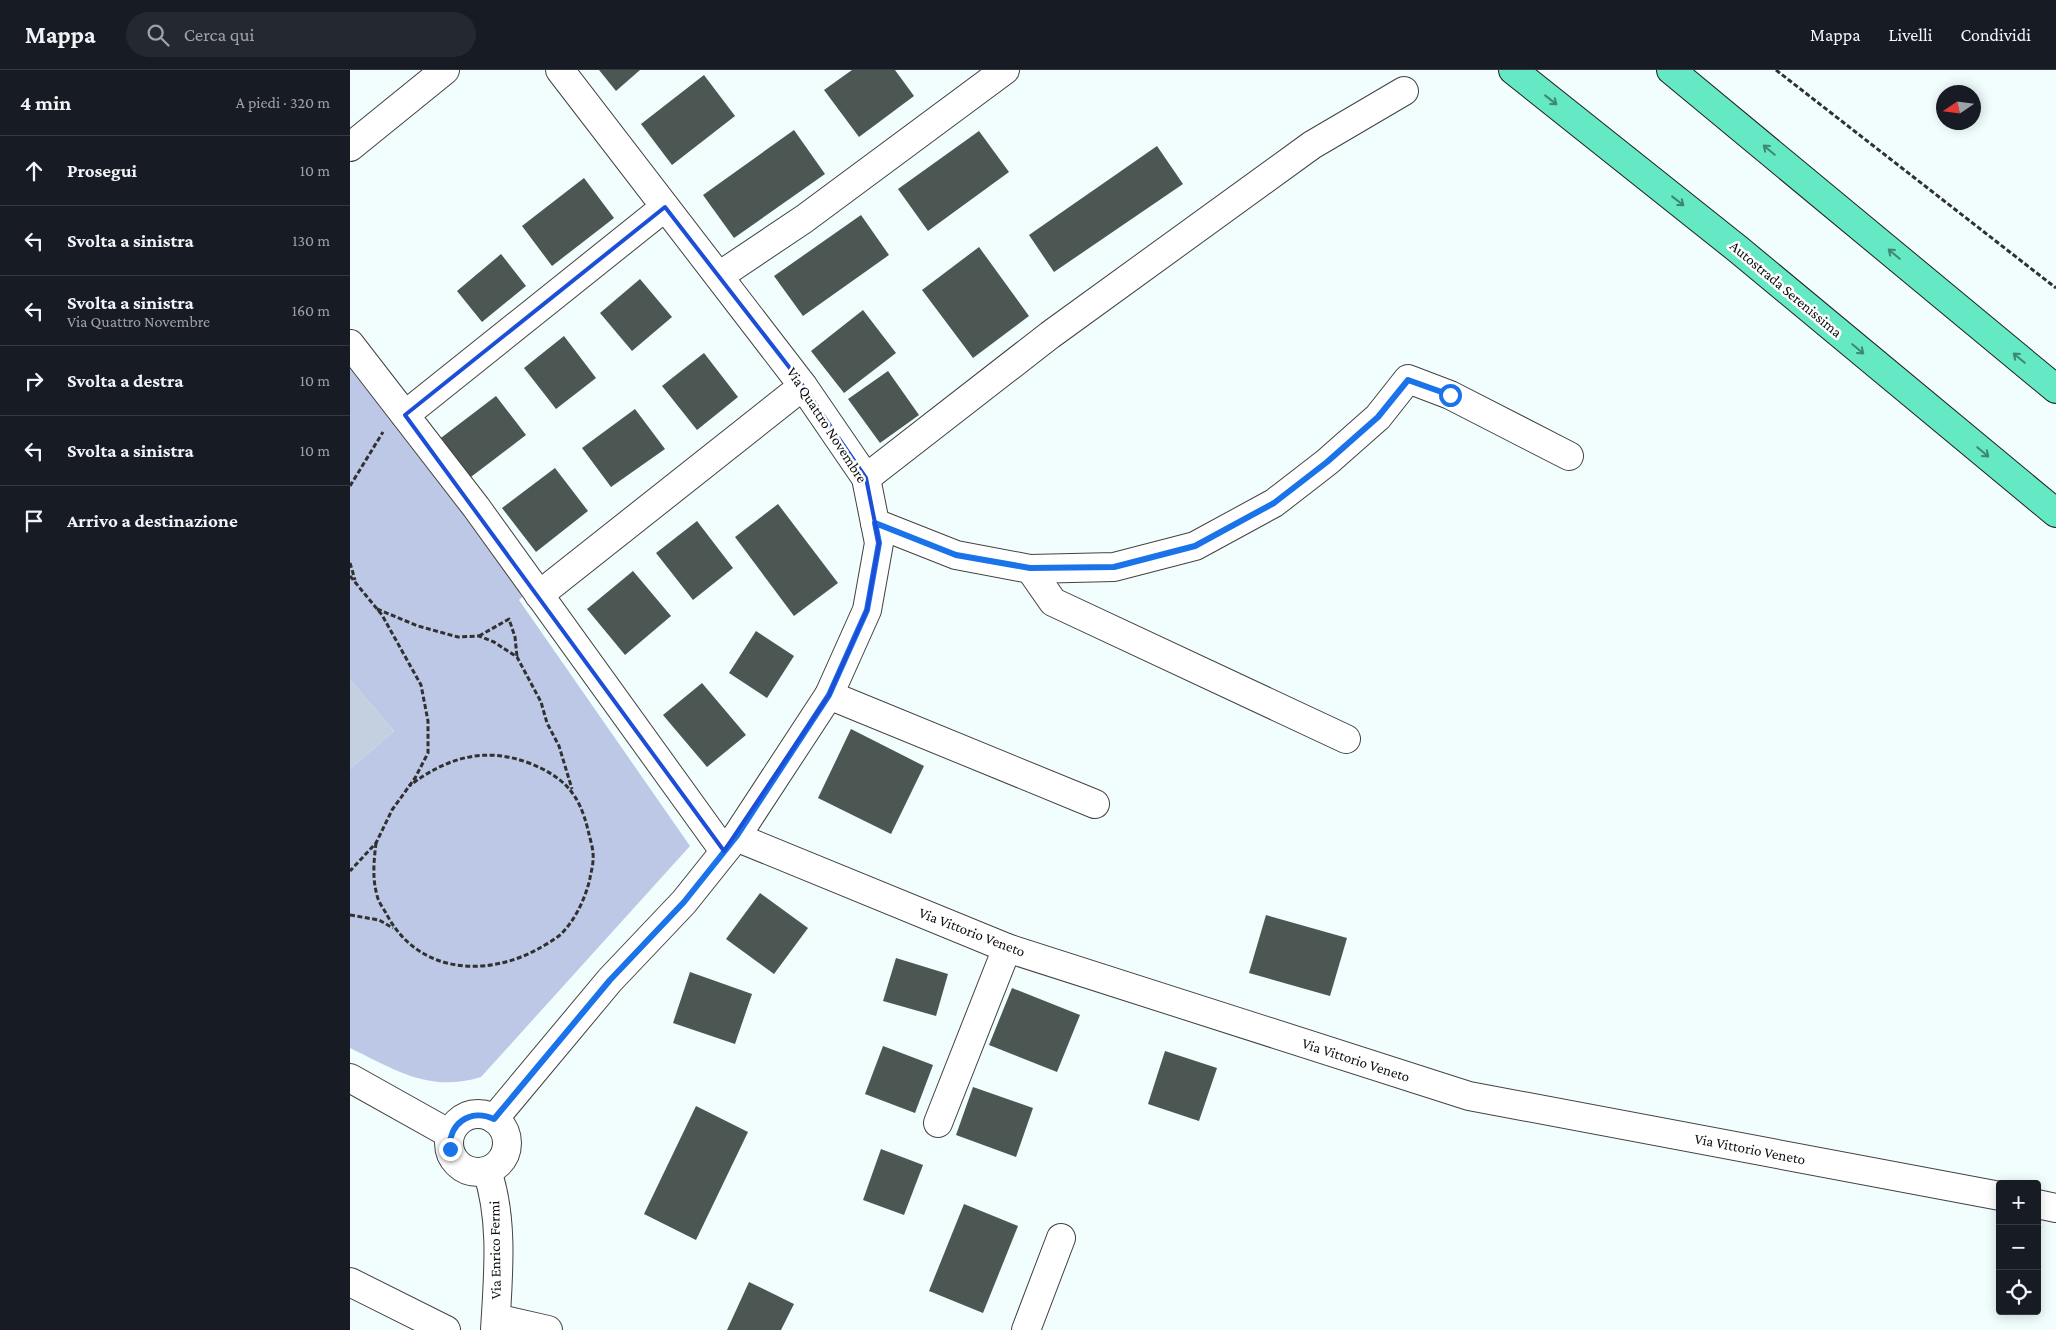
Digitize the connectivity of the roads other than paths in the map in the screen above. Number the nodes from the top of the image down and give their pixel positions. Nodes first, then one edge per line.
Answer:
1 (445, 70) edge
2 (560, 70) edge
3 (1006, 70) edge
4 (1513, 70) edge
5 (1671, 70) edge
6 (1404, 91) dead end
7 (350, 147) edge
8 (665, 207) junction
9 (719, 276) junction
10 (350, 344) edge
11 (803, 386) junction
12 (2056, 389) edge
13 (403, 413) junction
14 (1569, 456) dead end
15 (866, 478) junction
16 (2056, 513) edge
17 (875, 523) junction
18 (1030, 568) junction
19 (539, 595) junction
20 (829, 695) junction
21 (1346, 739) dead end
22 (1095, 804) dead end
23 (730, 844) junction
24 (1007, 948) junction
25 (350, 1078) edge
26 (494, 1119) junction
27 (938, 1123) dead end
28 (450, 1134) junction
29 (487, 1171) junction
30 (1996, 1195) edge
31 (2041, 1205) edge
32 (2056, 1208) edge
33 (1061, 1238) dead end
34 (350, 1282) edge
35 (495, 1324) edge
36 (446, 1330) edge
37 (548, 1330) edge
38 (1026, 1330) edge

1 - 7 street
2 - 8 street, Via Quattro Novembre
3 - 9 street
4 -> 16 highway, Autostrada Serenissima
12 -> 5 highway
6 - 15 street
8 - 9 street, Via Quattro Novembre
8 - 13 street
9 - 11 street, Via Quattro Novembre
10 - 13 street
11 - 15 street, Via Quattro Novembre
11 - 19 street
13 - 19 street
14 - 18 street
15 - 17 street, Via Quattro Novembre
17 - 18 street
17 - 20 street, Via Quattro Novembre
18 - 21 street
19 - 23 street
20 - 22 street
20 - 23 street, Via Quattro Novembre
23 - 24 street, Via Vittorio Veneto
23 - 26 street, Via Quattro Novembre
24 - 27 street
24 - 30 street, Via Vittorio Veneto
25 - 28 street
26 - 28 street
26 - 29 street
28 - 29 street
29 - 35 street, Via Enrico Fermi
31 - 32 street
33 - 38 street
34 - 36 street
35 - 37 street

